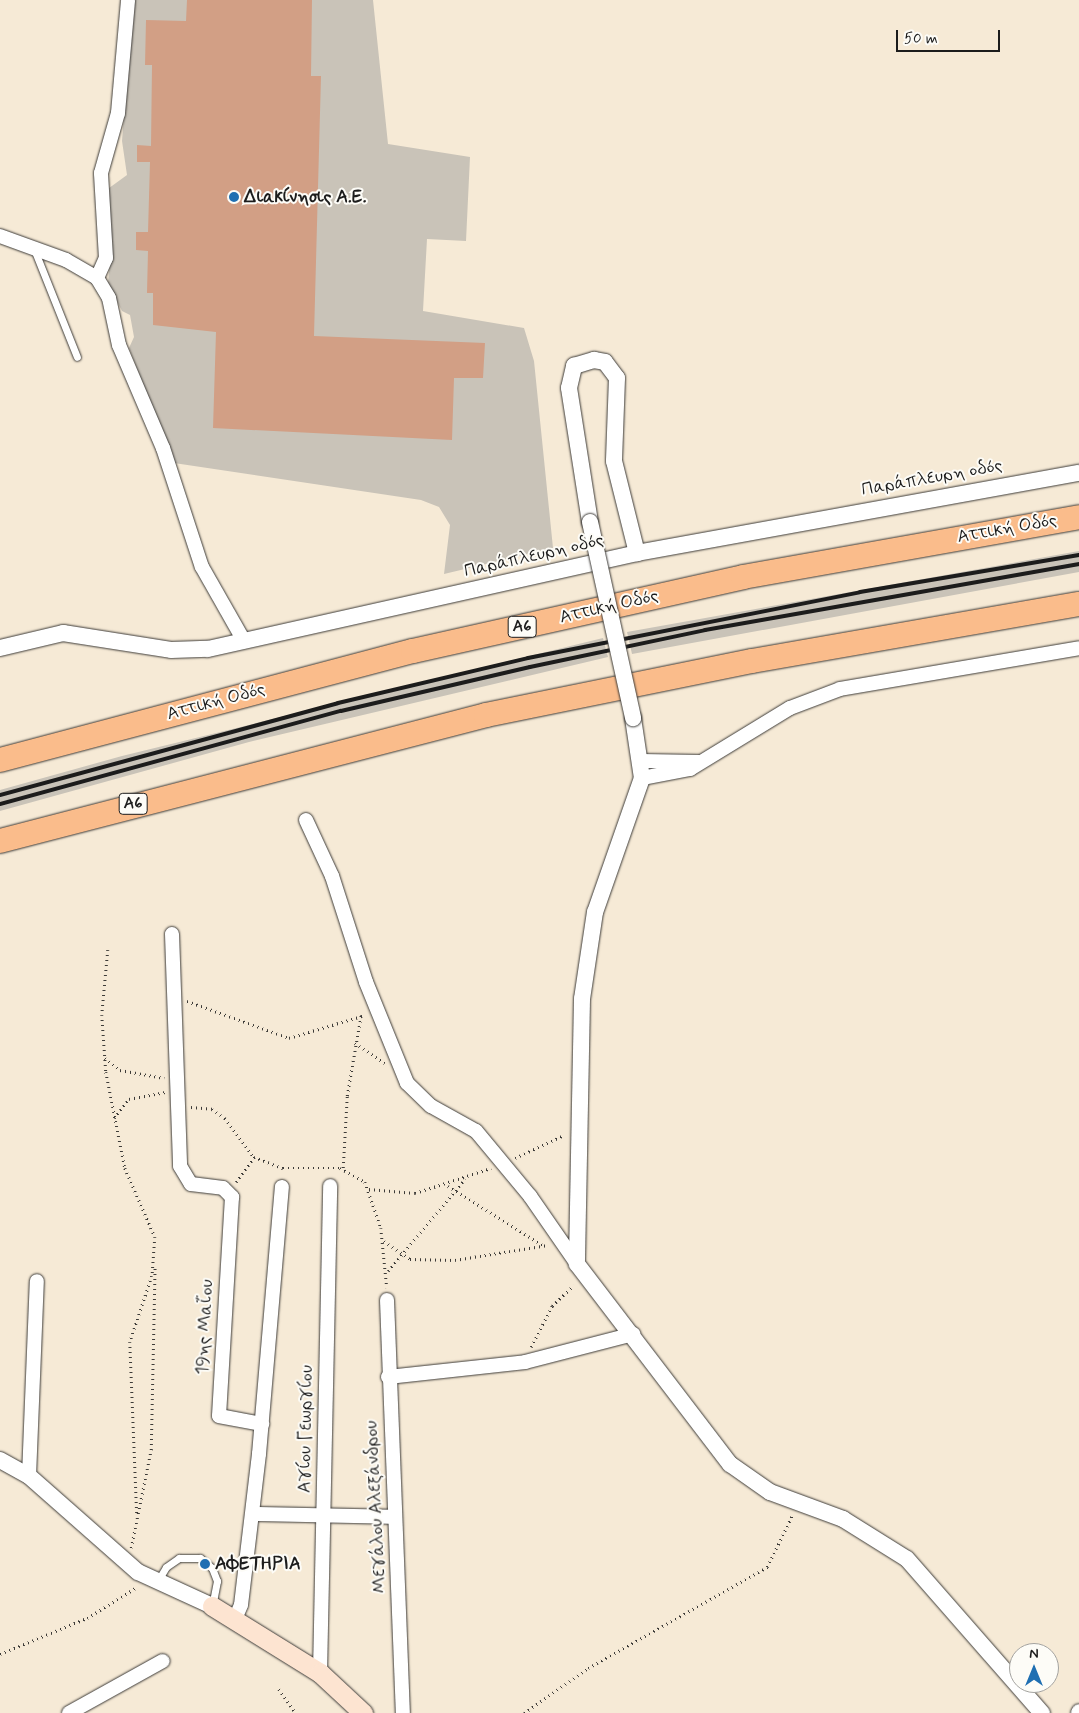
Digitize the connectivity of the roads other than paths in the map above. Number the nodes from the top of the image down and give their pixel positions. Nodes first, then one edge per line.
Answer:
1 (128, 0) edge
2 (0, 236) edge
3 (33, 246) junction
4 (97, 278) junction
5 (77, 357) dead end
6 (1079, 473) edge
7 (1079, 517) edge
8 (637, 554) junction
9 (1079, 604) edge
10 (244, 641) junction
11 (0, 648) edge
12 (1079, 648) edge
13 (0, 760) edge
14 (641, 761) junction
15 (702, 761) junction
16 (642, 778) junction
17 (306, 820) dead end
18 (0, 841) edge
19 (172, 934) dead end
20 (282, 1186) dead end
21 (330, 1186) dead end
22 (578, 1264) junction
23 (37, 1281) dead end
24 (387, 1300) road end
25 (634, 1334) junction
26 (388, 1377) junction
27 (262, 1424) junction
28 (0, 1460) edge
29 (29, 1476) junction
30 (252, 1514) junction
31 (324, 1515) junction
32 (395, 1517) junction
33 (152, 1580) junction
34 (212, 1606) junction
35 (235, 1619) junction
36 (163, 1661) dead end
37 (320, 1673) junction
38 (70, 1713) edge
39 (363, 1713) edge
40 (402, 1713) edge
41 (1042, 1713) edge

1 - 4 street
2 - 3 street
3 - 4 street
3 - 5 lane
4 - 10 street
6 - 8 street, Παράπλευρη οδός
7 - 13 highway, Αττική Οδός / Α6
8 - 10 street, Παράπλευρη οδός
8 - 14 street, bridge
9 - 18 highway, Α6
10 - 11 street, Παράπλευρη οδός
12 - 15 street
14 - 15 street
14 - 16 street
15 - 16 street
16 - 22 street
17 - 22 street
19 - 27 street, 19ης Μαΐου
20 - 27 street
21 - 31 street, Αγίου Γεωργίου
22 - 25 street
23 - 29 street
24 - 26 street, Μεγάλου Αλεξάνδρου
25 - 26 street
25 - 41 street
26 - 32 street, Μεγάλου Αλεξάνδρου
27 - 30 street
28 - 29 street
29 - 33 street
30 - 31 street
30 - 35 street
31 - 32 street
31 - 37 street, Αγίου Γεωργίου
32 - 40 street, Μεγάλου Αλεξάνδρου
33 - 34 street
33 - 34 lane
34 - 35 main road
35 - 37 main road
36 - 38 street
37 - 39 main road

